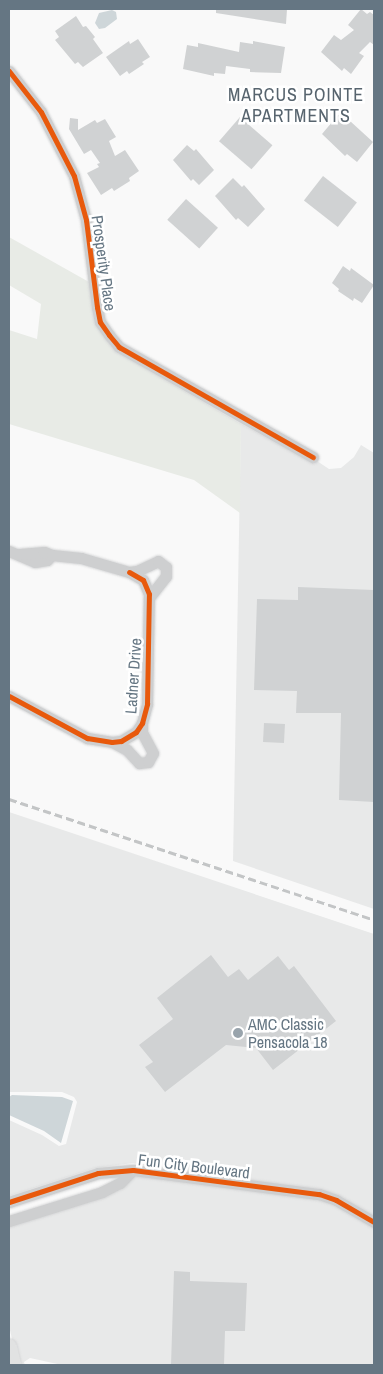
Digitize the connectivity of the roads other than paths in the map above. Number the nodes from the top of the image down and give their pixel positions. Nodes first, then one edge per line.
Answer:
1 (9, 71) edge
2 (312, 457) dead end
3 (14, 553) edge
4 (129, 572) junction
5 (149, 598) junction
6 (9, 696) edge
7 (142, 723) junction
8 (112, 742) junction
9 (133, 1170) junction
10 (9, 1202) edge
11 (9, 1221) edge
12 (374, 1222) edge
13 (9, 1347) edge
14 (13, 1365) edge

1 - 2 street, Prosperity Place
3 - 4 street
4 - 5 street
4 - 5 street
5 - 7 street, Ladner Drive
6 - 8 street, Ladner Drive
7 - 8 street, Ladner Drive
7 - 8 street, Ladner Drive
9 - 10 street, Fun City Boulevard
9 - 11 street, Fun City Boulevard
9 - 12 street, Fun City Boulevard
13 - 14 main road

